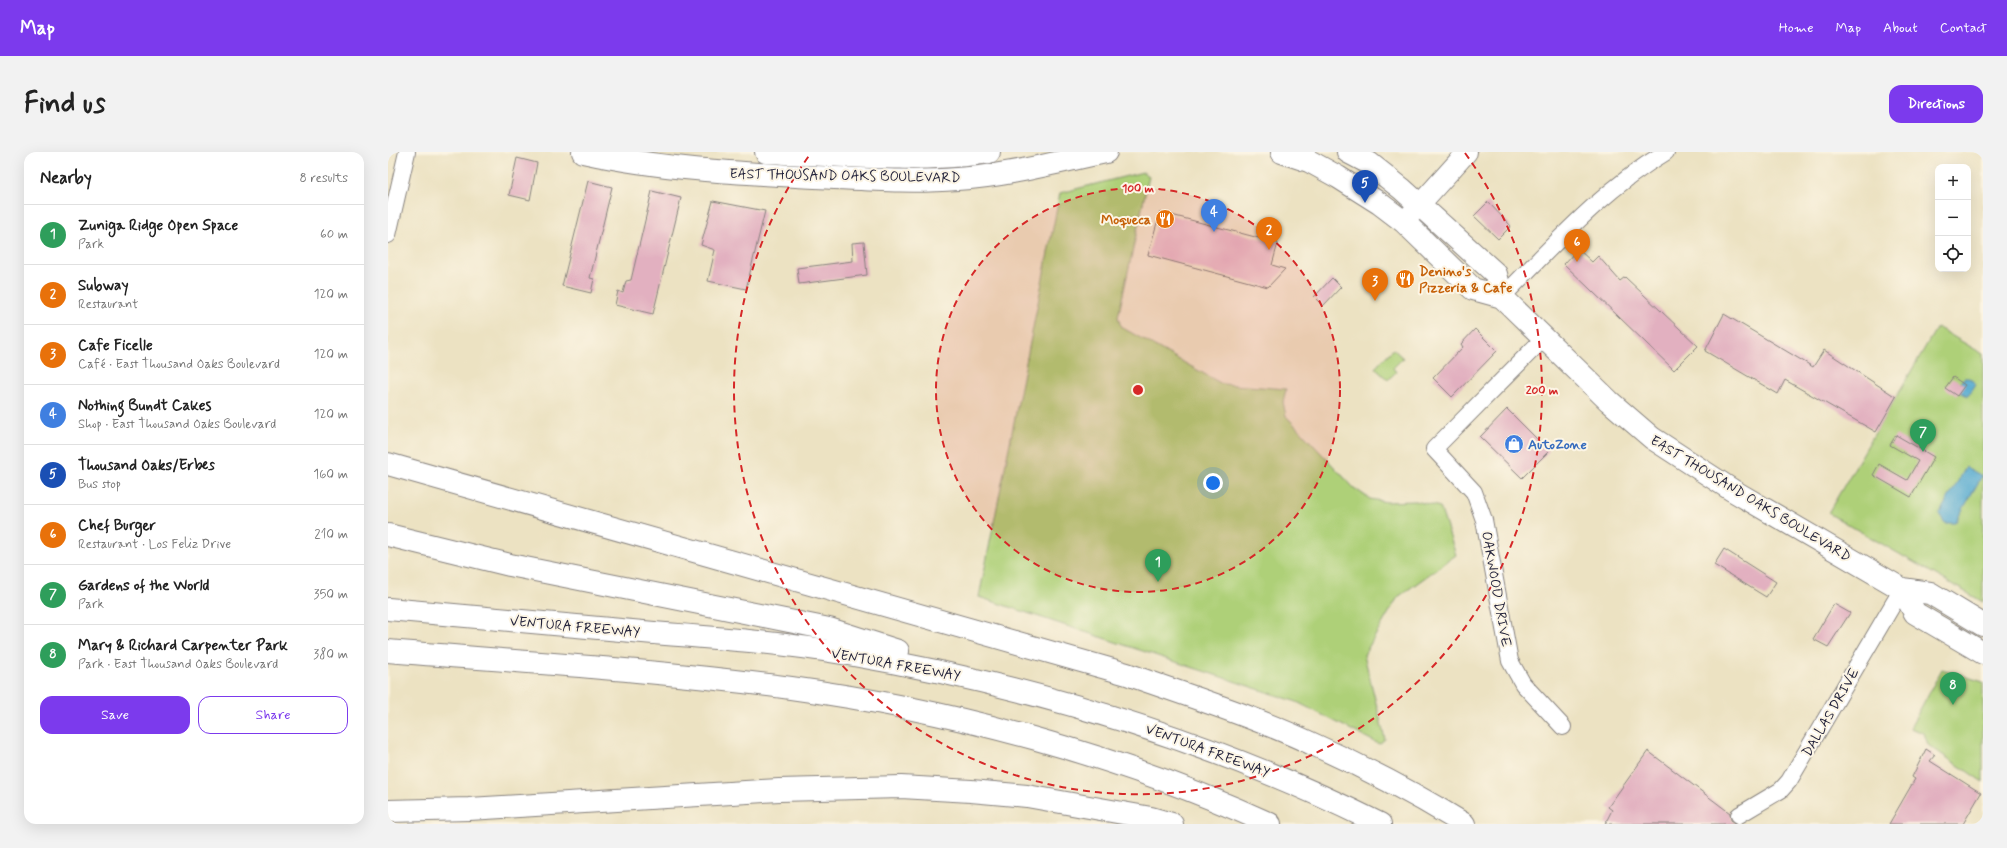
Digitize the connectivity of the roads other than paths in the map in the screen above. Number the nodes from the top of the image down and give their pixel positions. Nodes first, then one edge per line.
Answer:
1 (407, 152) edge
2 (583, 152) edge
3 (766, 152) edge
4 (989, 152) edge
5 (1106, 152) edge
6 (1282, 152) edge
7 (1348, 152) edge
8 (1467, 152) edge
9 (1666, 152) edge
10 (846, 154) edge
11 (1420, 203) junction
12 (1404, 222) junction
13 (388, 235) edge
14 (1502, 297) junction
15 (1544, 338) junction
16 (388, 464) edge
17 (388, 535) edge
18 (1902, 589) junction
19 (388, 609) edge
20 (1983, 625) edge
21 (388, 651) edge
22 (1983, 653) edge
23 (963, 676) junction
24 (1563, 727) dead end
25 (388, 811) edge
26 (1739, 815) dead end
27 (1172, 824) edge
28 (1270, 824) edge
29 (1380, 824) edge
30 (1464, 824) edge

1 - 13 street
2 - 5 main road, EAST THOUSAND OAKS BOULEVARD
3 - 10 main road, EAST THOUSAND OAKS BOULEVARD
4 - 10 main road, EAST THOUSAND OAKS BOULEVARD
6 - 12 main road, EAST THOUSAND OAKS BOULEVARD
7 - 11 main road
8 - 11 street
9 - 14 street
11 - 12 street
11 - 14 main road
12 - 14 main road, EAST THOUSAND OAKS BOULEVARD
14 - 15 main road, EAST THOUSAND OAKS BOULEVARD
15 - 18 main road, EAST THOUSAND OAKS BOULEVARD
15 - 24 street, OAKWOOD DRIVE
16 - 30 main road
17 - 23 main road
18 - 20 main road, EAST THOUSAND OAKS BOULEVARD
18 - 22 main road
18 - 26 street, DALLAS DRIVE
19 - 23 main road, VENTURA FREEWAY
21 - 28 main road
23 - 29 main road, VENTURA FREEWAY
25 - 27 main road

